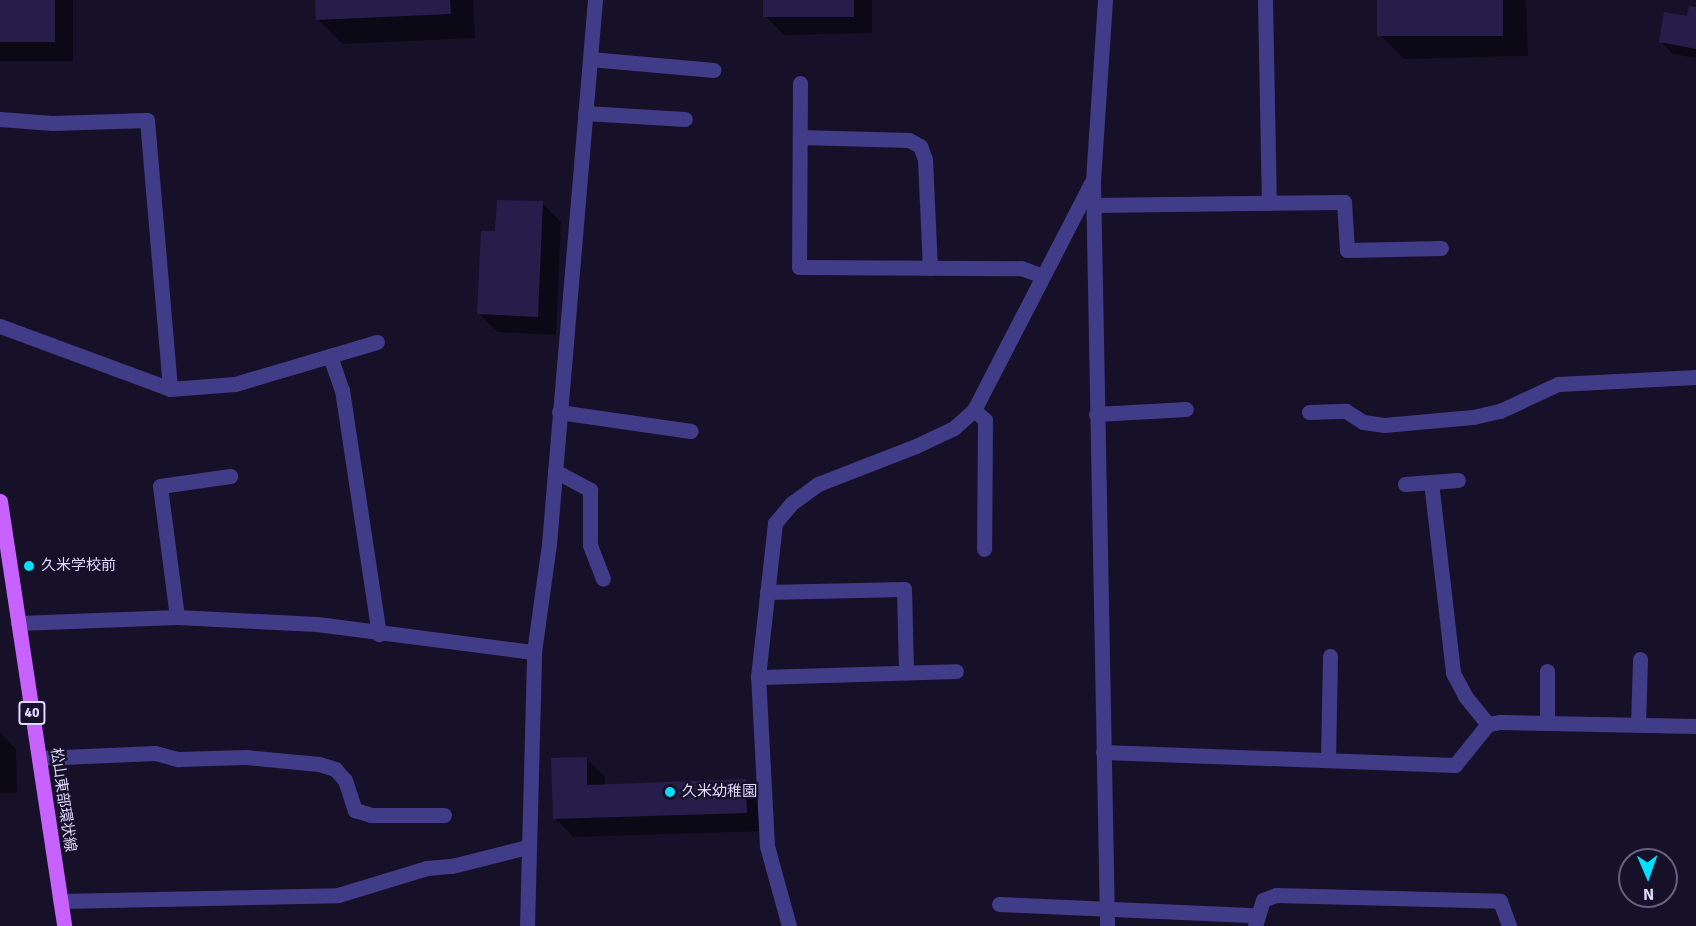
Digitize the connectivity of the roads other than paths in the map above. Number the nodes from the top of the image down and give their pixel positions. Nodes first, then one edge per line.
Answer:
1 (595, 0) edge
2 (1105, 0) edge
3 (1265, 0) edge
4 (590, 59) junction
5 (714, 70) dead end
6 (800, 83) dead end
7 (585, 113) junction
8 (0, 119) edge
9 (685, 119) dead end
10 (800, 137) junction
11 (1093, 180) junction
12 (1269, 203) junction
13 (1093, 205) junction
14 (1441, 248) dead end
15 (930, 268) junction
16 (1042, 276) junction
17 (0, 326) edge
18 (377, 342) dead end
19 (330, 356) junction
20 (1696, 376) edge
21 (170, 388) junction
22 (1186, 409) dead end
23 (974, 410) junction
24 (559, 412) junction
25 (1309, 412) dead end
26 (1096, 414) junction
27 (691, 431) dead end
28 (555, 471) junction
29 (230, 477) dead end
30 (1458, 480) dead end
31 (1431, 482) junction
32 (1405, 484) dead end
33 (0, 501) edge
34 (984, 549) dead end
35 (603, 579) dead end
36 (767, 592) junction
37 (177, 616) junction
38 (18, 622) junction
39 (379, 634) junction
40 (534, 652) junction
41 (1330, 656) dead end
42 (1640, 659) dead end
43 (956, 671) dead end
44 (1547, 671) dead end
45 (906, 672) junction
46 (758, 677) junction
47 (1547, 723) junction
48 (1488, 724) junction
49 (1638, 724) junction
50 (1696, 726) edge
51 (1103, 752) junction
52 (39, 758) junction
53 (1328, 760) junction
54 (444, 815) dead end
55 (527, 847) junction
56 (60, 901) junction
57 (999, 904) dead end
58 (1106, 906) junction
59 (1255, 921) edge
60 (64, 926) edge
61 (527, 926) edge
62 (789, 926) edge
63 (1107, 926) edge
64 (1509, 926) edge

1 - 4 street
2 - 11 street
3 - 12 street
4 - 5 street
4 - 7 street
6 - 10 street
7 - 9 street
7 - 24 street
8 - 21 street
10 - 15 street
10 - 15 street
11 - 13 street
11 - 16 street
12 - 13 street
12 - 14 street
13 - 26 street
15 - 16 street
16 - 23 street
17 - 21 street
18 - 19 street
19 - 21 street
19 - 39 street
20 - 25 street
22 - 26 street
23 - 34 street
23 - 36 street
24 - 27 street
24 - 28 street
26 - 51 street
28 - 35 street
28 - 40 street
29 - 37 street
30 - 31 street
31 - 32 street
31 - 48 street
33 - 38 main road, 松山東部環状線 / 40
36 - 45 street
36 - 46 street
37 - 38 street
37 - 39 street
38 - 52 main road, 松山東部環状線 / 40
39 - 40 street
40 - 55 street
41 - 53 street
42 - 49 street
43 - 45 street
44 - 47 street
45 - 46 street
46 - 62 street
47 - 48 street
47 - 49 street
48 - 53 street
49 - 50 street
51 - 53 street
51 - 58 street
52 - 54 street
52 - 56 main road, 松山東部環状線 / 40
55 - 56 street
55 - 61 street
56 - 60 main road, 松山東部環状線 / 40
57 - 58 street
58 - 59 street
58 - 63 street
59 - 64 street

